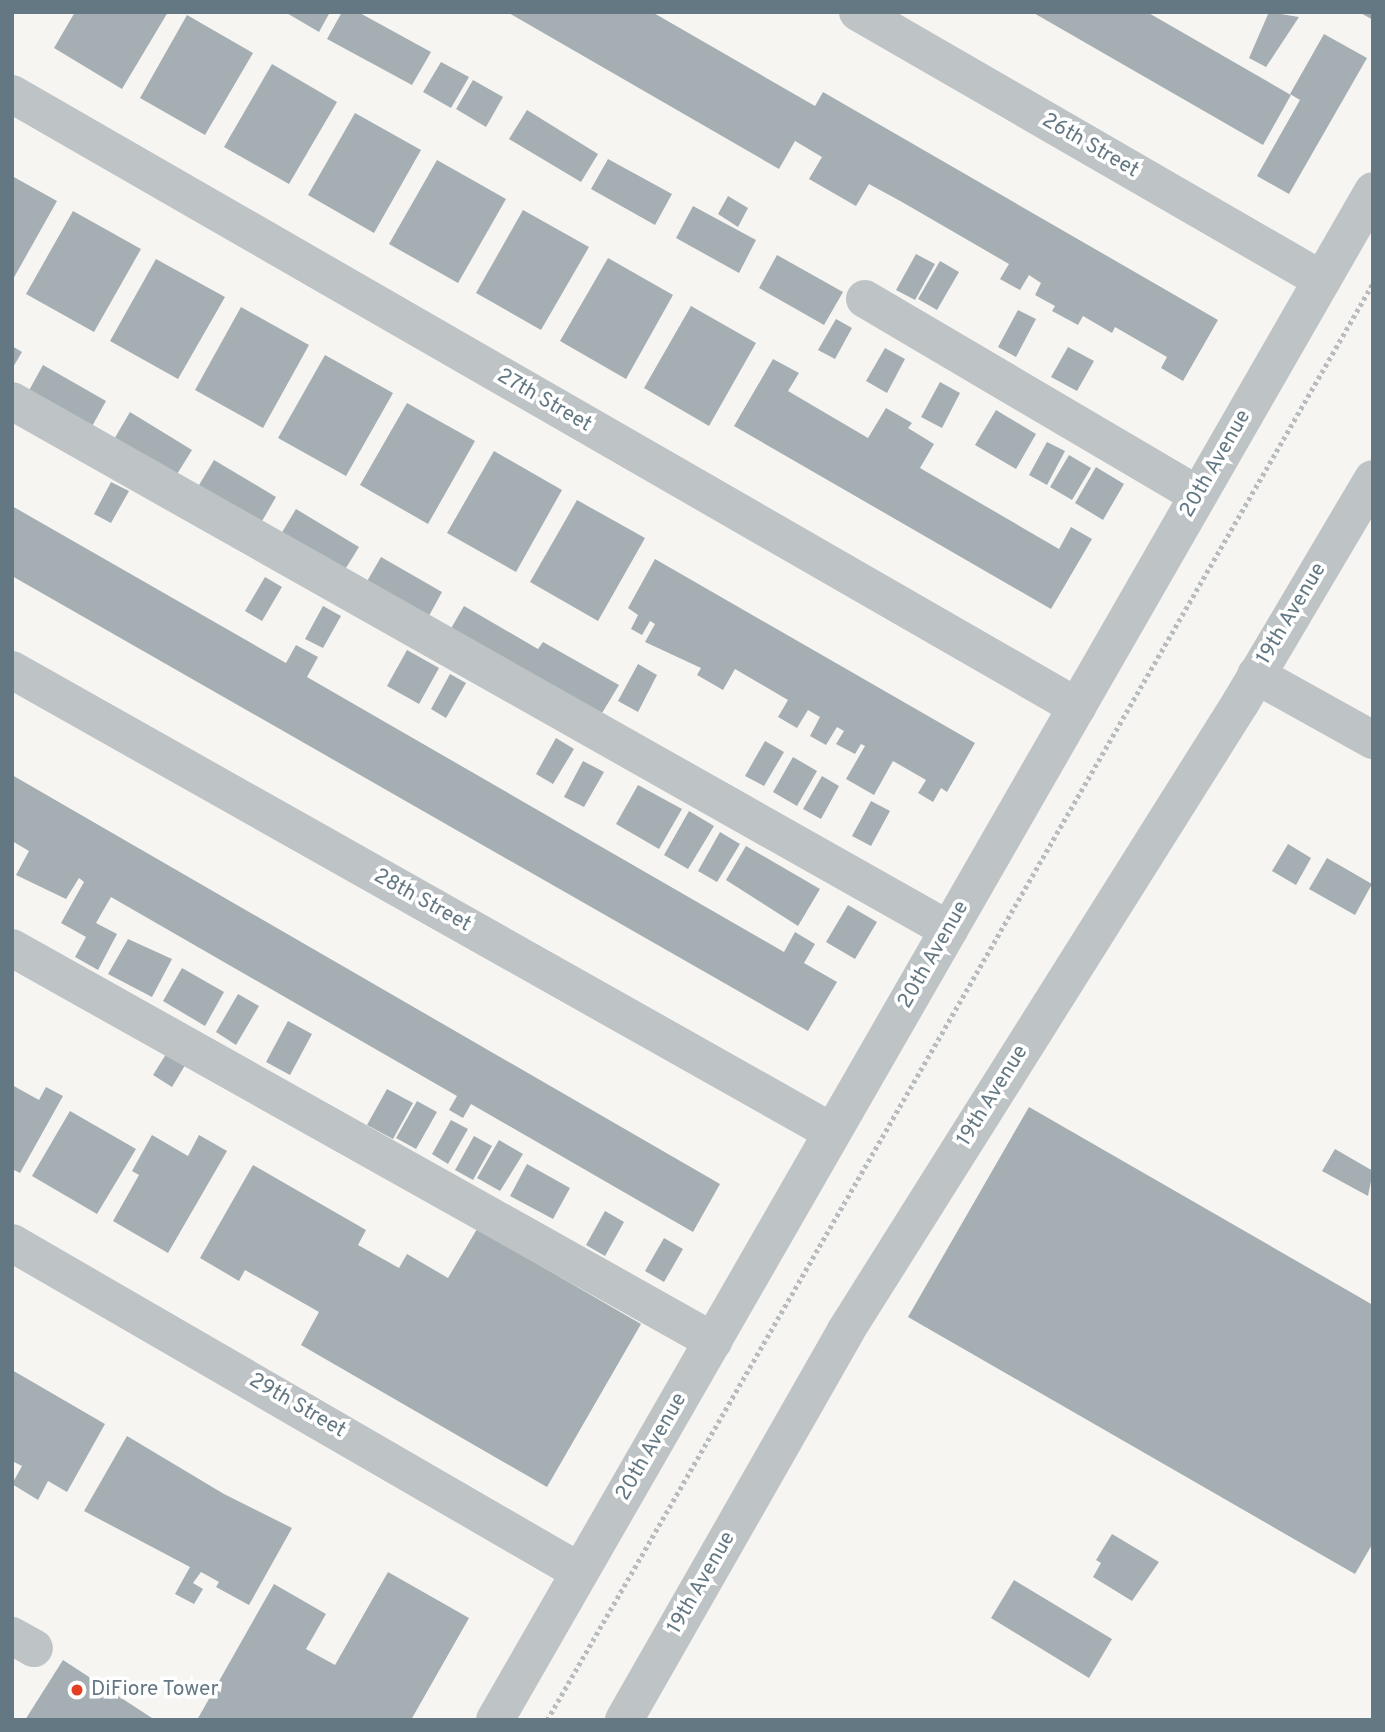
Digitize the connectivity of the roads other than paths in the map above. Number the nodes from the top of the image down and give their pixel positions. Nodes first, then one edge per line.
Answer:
1 (858, 12) edge
2 (12, 94) edge
3 (1373, 191) edge
4 (1322, 280) junction
5 (865, 299) dead end
6 (12, 401) edge
7 (1373, 479) edge
8 (1198, 495) junction
9 (12, 670) edge
10 (1256, 675) junction
11 (1076, 707) junction
12 (1373, 740) edge
13 (948, 930) junction
14 (12, 947) edge
15 (832, 1132) junction
16 (12, 1243) edge
17 (713, 1340) junction
18 (580, 1572) junction
19 (495, 1720) edge
20 (624, 1720) edge

1 - 4 street, 26th Street
2 - 11 street, 27th Street
3 - 4 street, 20th Avenue
4 - 8 street, 20th Avenue
5 - 8 street
6 - 13 street
7 - 10 street, 19th Avenue
8 - 11 street, 20th Avenue
9 - 15 street, 28th Street
10 - 12 street
10 - 20 street, 19th Avenue
11 - 13 street, 20th Avenue
13 - 15 street, 20th Avenue
14 - 17 street
15 - 17 street, 20th Avenue
16 - 18 street, 29th Street
17 - 18 street, 20th Avenue
18 - 19 street, 20th Avenue

